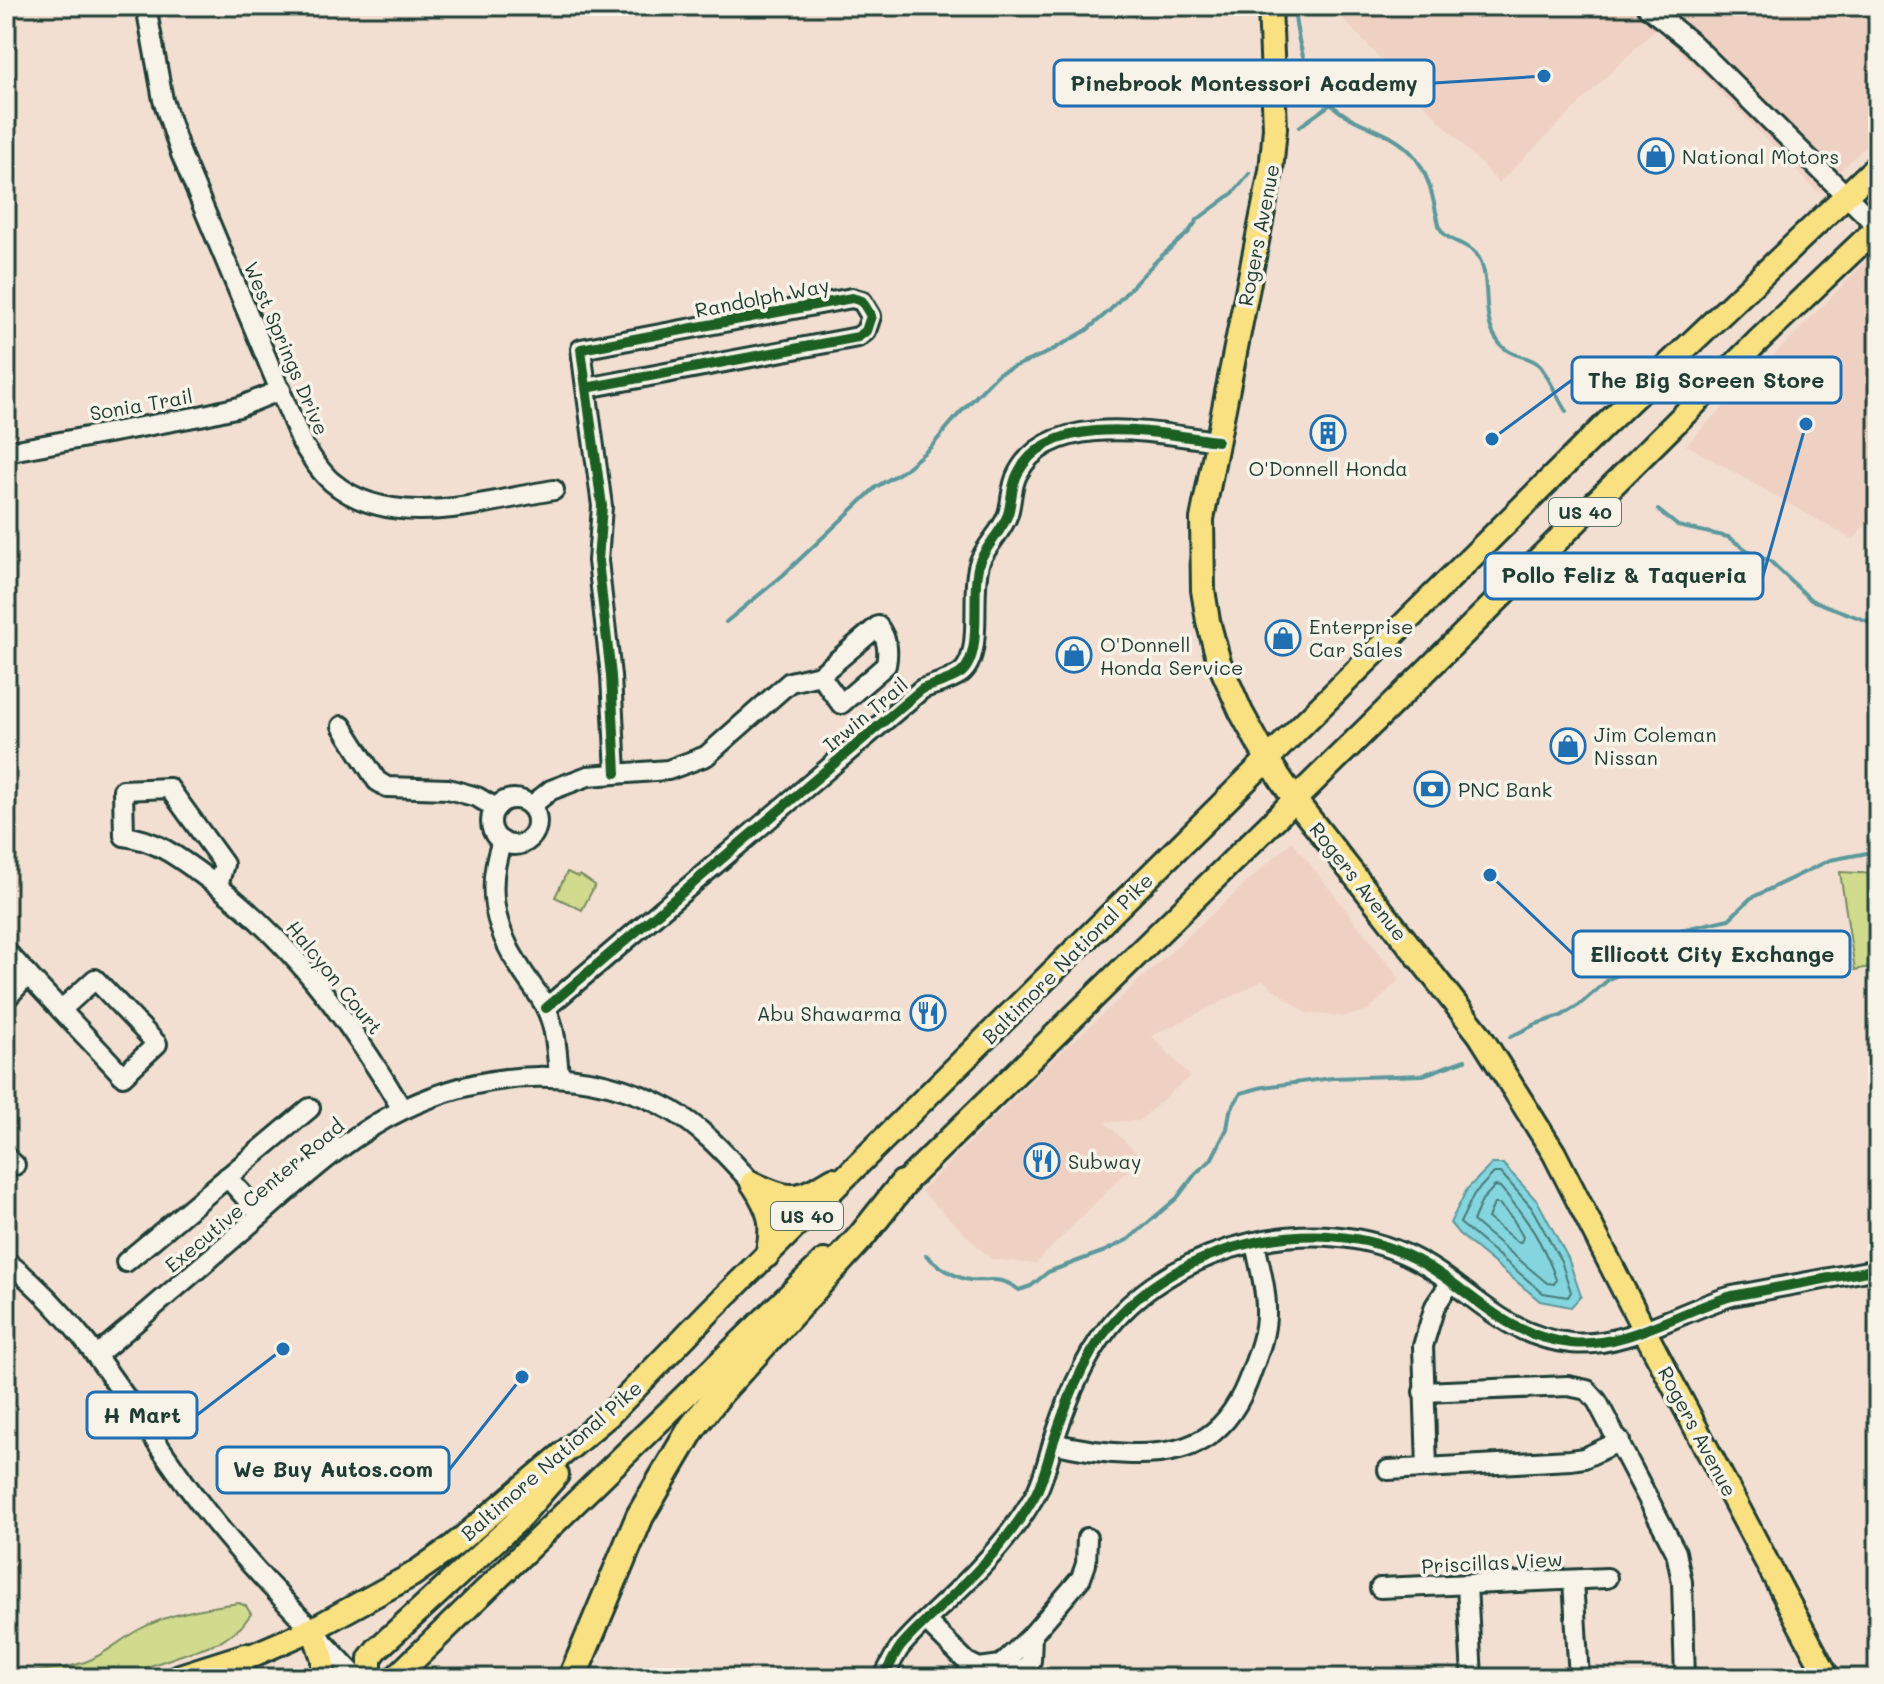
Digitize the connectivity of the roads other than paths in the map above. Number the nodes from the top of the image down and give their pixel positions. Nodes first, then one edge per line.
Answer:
1 (146, 6) edge
2 (1270, 6) edge
3 (1646, 6) edge
4 (1878, 165) edge
5 (1846, 195) junction
6 (1878, 227) edge
7 (586, 388) junction
8 (281, 390) junction
9 (1217, 441) junction
10 (6, 452) edge
11 (554, 490) dead end
12 (820, 675) dead end
13 (342, 726) dead end
14 (1267, 759) junction
15 (616, 773) junction
16 (1295, 800) junction
17 (531, 806) junction
18 (496, 808) junction
19 (502, 841) junction
20 (218, 886) junction
21 (6, 951) edge
22 (28, 975) junction
23 (6, 999) edge
24 (546, 1008) junction
25 (61, 1010) junction
26 (559, 1076) junction
27 (310, 1108) dead end
28 (402, 1109) junction
29 (867, 1156) junction
30 (227, 1177) junction
31 (752, 1183) junction
32 (903, 1184) junction
33 (261, 1215) junction
34 (1255, 1242) junction
35 (767, 1256) junction
36 (6, 1261) edge
37 (126, 1262) dead end
38 (1878, 1269) edge
39 (1451, 1282) junction
40 (1644, 1330) junction
41 (97, 1355) junction
42 (1423, 1392) junction
43 (609, 1415) junction
44 (1620, 1441) junction
45 (1053, 1443) junction
46 (1427, 1468) junction
47 (1388, 1470) dead end
48 (1087, 1538) dead end
49 (1607, 1578) dead end
50 (1573, 1580) junction
51 (1467, 1585) junction
52 (1380, 1588) dead end
53 (926, 1621) junction
54 (313, 1629) junction
55 (246, 1657) junction
56 (180, 1678) edge
57 (202, 1678) edge
58 (323, 1678) edge
59 (357, 1678) edge
60 (370, 1678) edge
61 (395, 1678) edge
62 (572, 1678) edge
63 (883, 1678) edge
64 (1472, 1678) edge
65 (1579, 1678) edge
66 (1685, 1678) edge
67 (1828, 1678) edge

1 - 8 street, West Springs Drive
2 - 9 main road, Rogers Avenue
3 - 5 street
4 - 5 main road, Baltimore National Pike / US 40
5 - 6 street
5 - 14 main road, Baltimore National Pike / US 40
6 - 16 main road, Baltimore National Pike / US 40
7 - 7 street, Randolph Way
7 - 15 street, Randolph Way
8 - 10 street, Sonia Trail
8 - 11 street, West Springs Drive
9 - 14 main road, Rogers Avenue
9 - 24 street, Irwin Trail
12 - 15 street
13 - 18 street
14 - 16 main road, Rogers Avenue
14 - 29 main road, Baltimore National Pike / US 40
15 - 17 street
16 - 32 main road, Baltimore National Pike / US 40
16 - 40 main road, Rogers Avenue
17 - 18 street
17 - 19 street
18 - 19 street
19 - 24 street
20 - 20 street, Halcyon Court
20 - 28 street, Halcyon Court
21 - 22 street
22 - 23 street
22 - 25 street
24 - 26 street
25 - 25 street
26 - 28 street, Executive Center Road
26 - 31 street, Executive Center Road
27 - 30 street
28 - 33 street, Executive Center Road
29 - 31 main road
29 - 35 main road, Baltimore National Pike / US 40
30 - 33 street
30 - 37 street
31 - 35 main road
32 - 61 main road, Baltimore National Pike / US 40
32 - 62 highway
33 - 41 street, Executive Center Road
34 - 39 street
34 - 45 street
34 - 45 street
35 - 43 main road, Baltimore National Pike / US 40
36 - 41 street
38 - 40 street
39 - 40 street
39 - 42 street
40 - 67 main road, Rogers Avenue
41 - 54 street
42 - 44 street
42 - 46 street
43 - 54 main road, Baltimore National Pike / US 40
43 - 60 main road
44 - 46 street
44 - 66 street
45 - 53 street
46 - 47 street
48 - 53 street
49 - 50 street, Priscillas View
50 - 51 street, Priscillas View
50 - 65 street
51 - 52 street, Priscillas View
51 - 64 street
53 - 63 street
54 - 55 main road, Baltimore National Pike / US 40
54 - 58 main road
54 - 59 street
55 - 56 highway
55 - 57 main road, Baltimore National Pike / US 40

